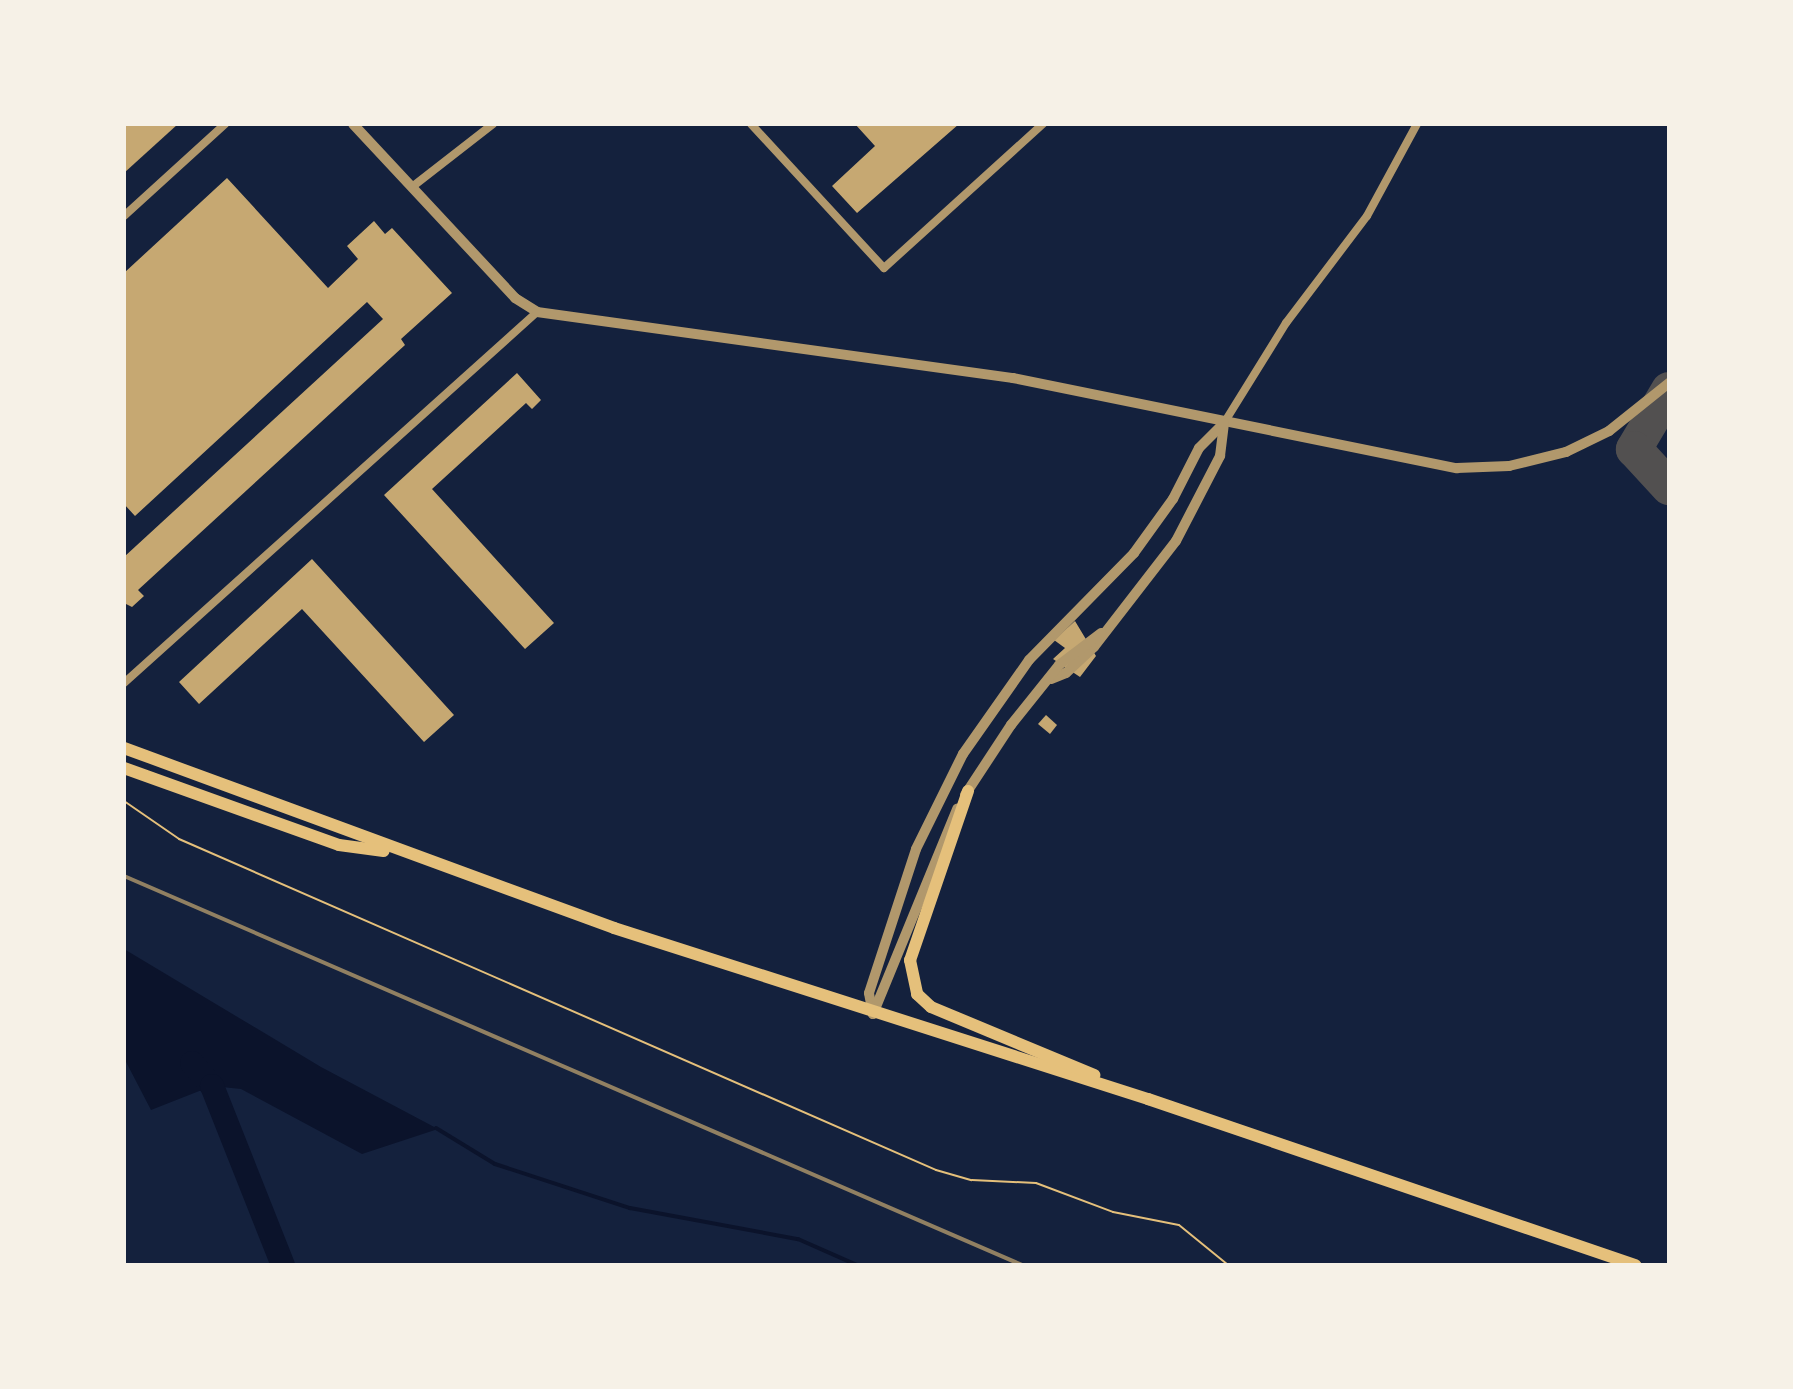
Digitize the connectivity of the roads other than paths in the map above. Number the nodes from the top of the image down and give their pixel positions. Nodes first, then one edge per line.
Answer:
1 (225, 124) edge
2 (353, 124) edge
3 (493, 124) edge
4 (751, 124) edge
5 (1043, 124) edge
6 (1417, 124) edge
7 (412, 187) junction
8 (124, 216) edge
9 (537, 312) junction
10 (1669, 383) edge
11 (1224, 423) junction
12 (124, 683) edge
13 (124, 748) edge
14 (124, 768) edge
15 (968, 791) junction
16 (396, 852) junction
17 (873, 1014) junction
18 (1148, 1099) junction
19 (1635, 1265) edge

1 - 8 street
2 - 7 street
3 - 7 street
4 - 5 street
6 - 11 street
7 - 9 street
9 - 11 street
9 - 12 street
10 - 11 street
11 - 15 street
11 - 17 street
13 - 16 main road
14 - 16 main road
15 - 17 street
15 - 18 main road
16 - 17 main road
17 - 18 main road
18 - 19 main road

